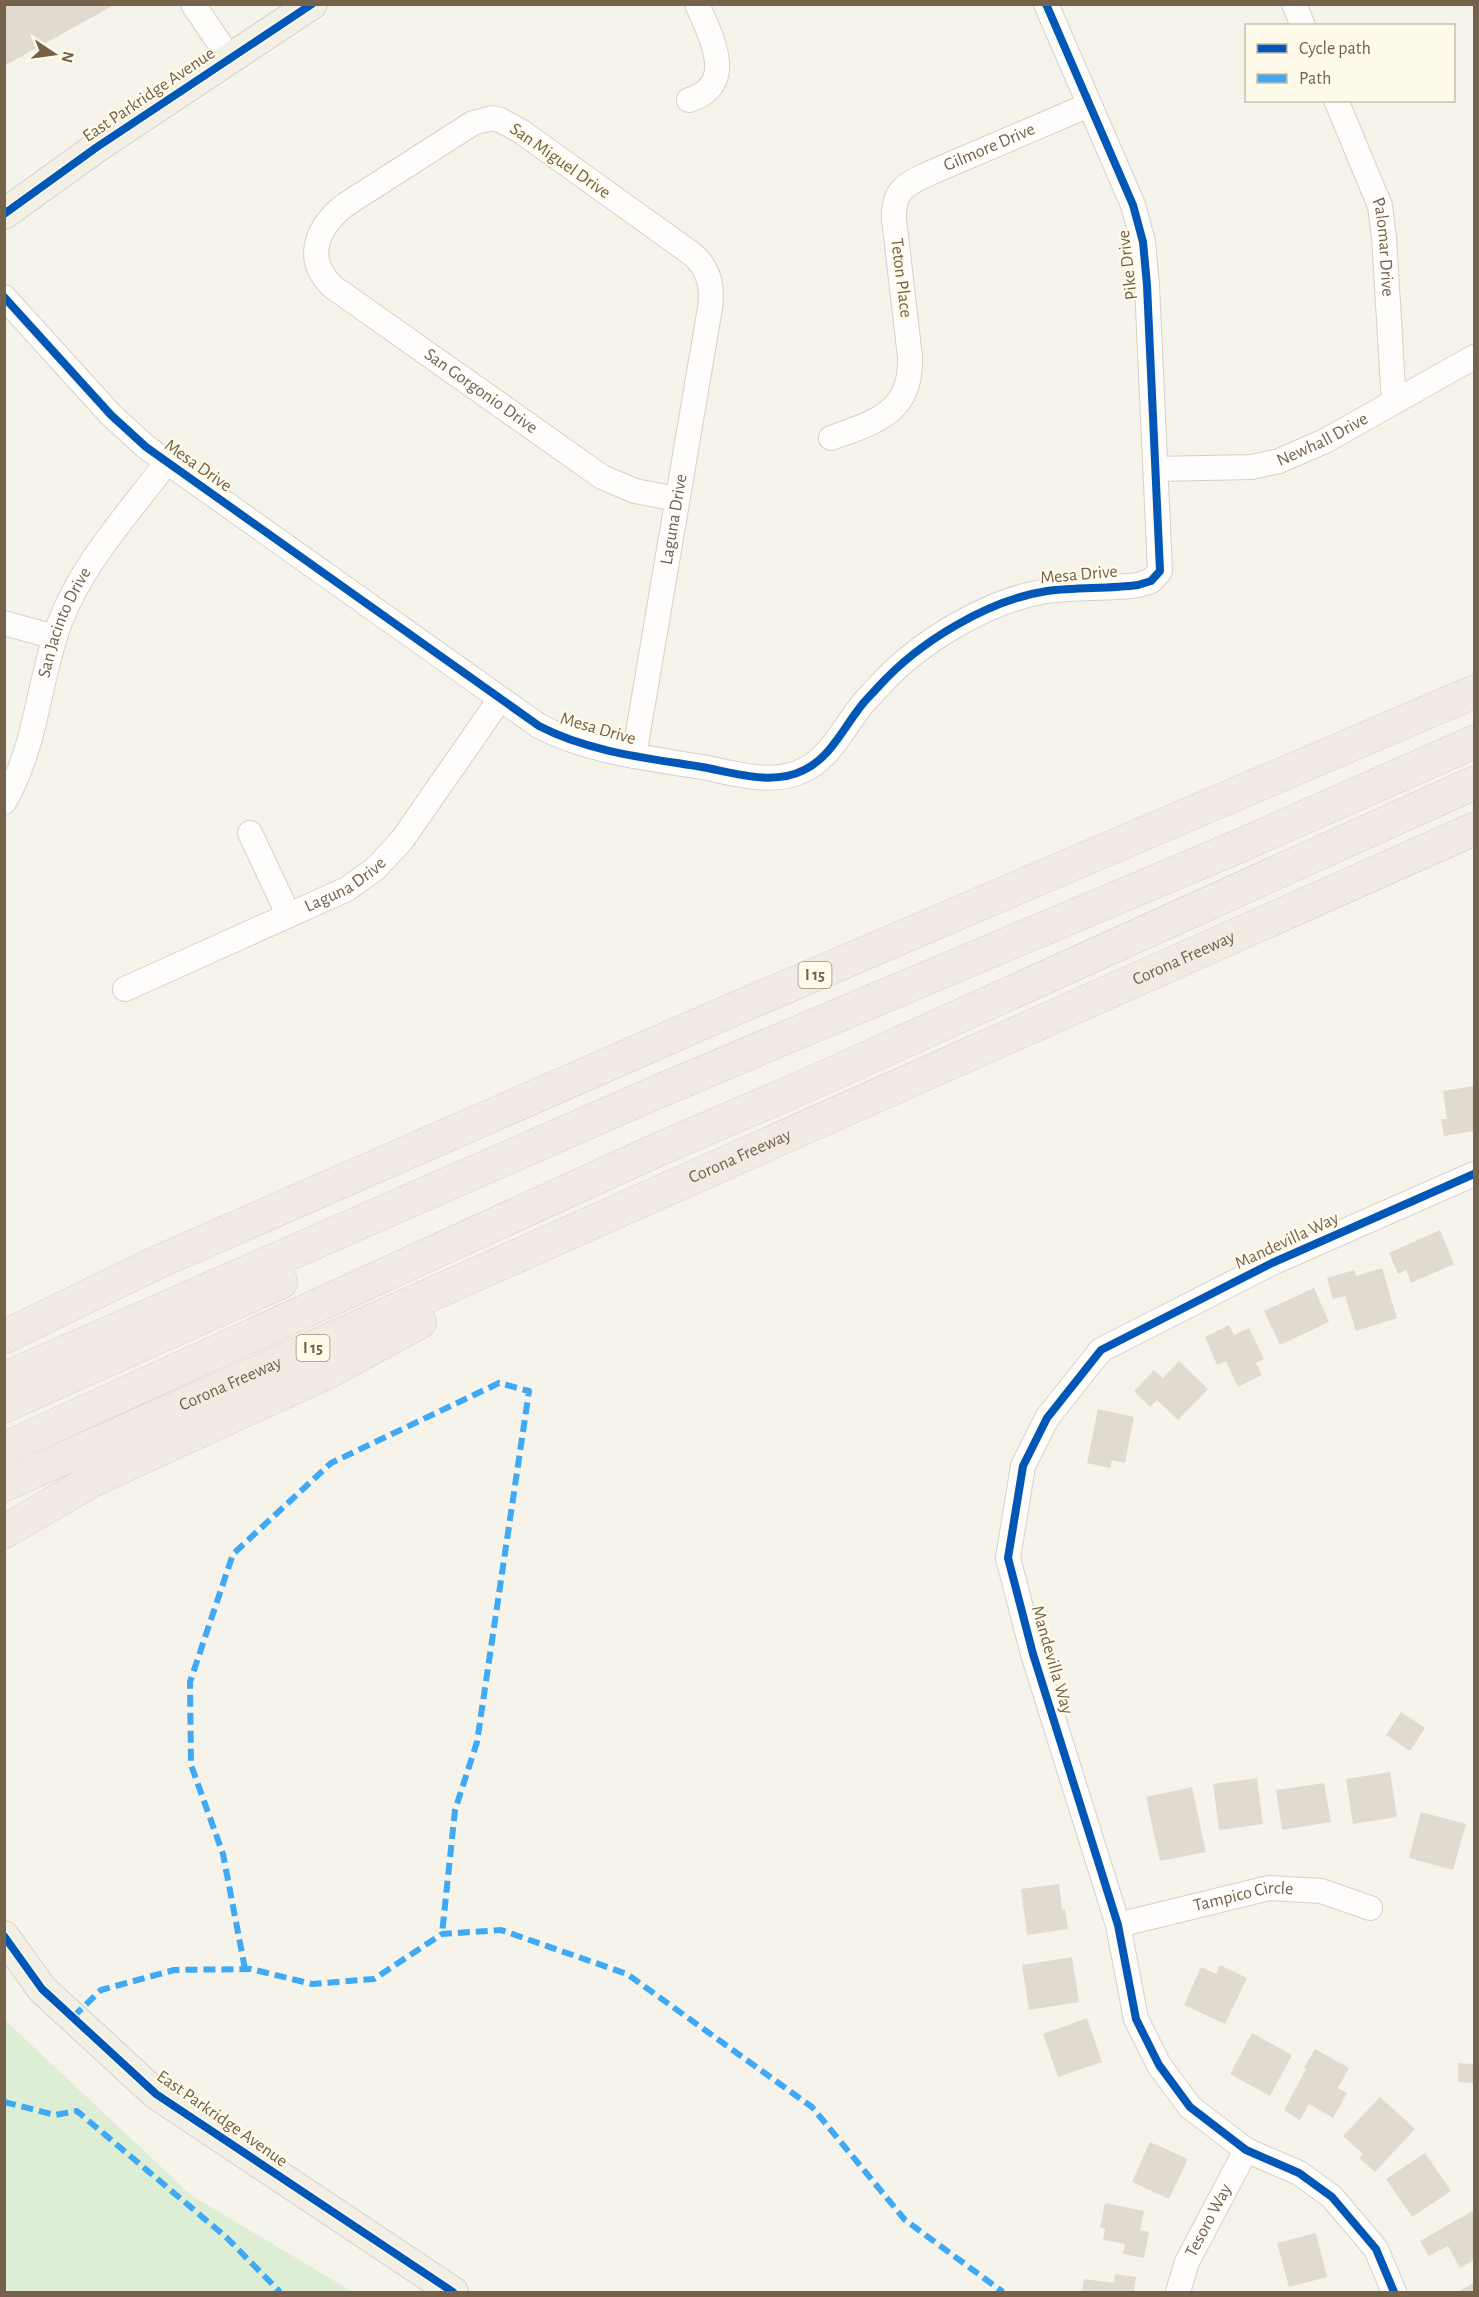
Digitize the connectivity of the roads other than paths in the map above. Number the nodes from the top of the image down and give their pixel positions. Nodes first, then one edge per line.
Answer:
1 (193, 4) edge
2 (312, 4) edge
3 (697, 4) edge
4 (1046, 4) edge
5 (1294, 4) edge
6 (1302, 24) edge
7 (230, 59) junction
8 (689, 100) dead end
9 (1337, 102) edge
10 (1089, 105) junction
11 (896, 199) joint
12 (4, 214) edge
13 (316, 246) joint
14 (710, 281) joint
15 (4, 297) edge
16 (1474, 357) edge
17 (1394, 402) junction
18 (831, 438) dead end
19 (167, 462) junction
20 (1156, 469) junction
21 (677, 499) junction
22 (4, 623) edge
23 (55, 637) junction
24 (1474, 692) edge
25 (500, 699) junction
26 (1474, 742) edge
27 (634, 756) junction
28 (1474, 783) edge
29 (4, 802) edge
30 (1474, 829) edge
31 (250, 833) dead end
32 (288, 914) junction
33 (125, 989) dead end
34 (646, 1097) junction
35 (657, 1150) junction
36 (1474, 1174) edge
37 (621, 1212) junction
38 (158, 1262) junction
39 (4, 1325) edge
40 (4, 1337) edge
41 (4, 1379) edge
42 (4, 1406) edge
43 (4, 1426) edge
44 (4, 1449) edge
45 (4, 1485) edge
46 (4, 1532) edge
47 (1370, 1908) dead end
48 (1118, 1925) junction
49 (4, 1936) edge
50 (1246, 2150) junction
51 (453, 2292) edge
52 (1178, 2292) edge
53 (1394, 2292) edge

1 - 7 street
2 - 7 main road, East Parkridge Avenue
3 - 8 street
4 - 10 street, Pike Drive
5 - 6 street
7 - 12 main road, East Parkridge Avenue
9 - 17 street, Palomar Drive
10 - 11 street, Gilmore Drive
10 - 20 street, Pike Drive
11 - 18 street, Teton Place
13 - 14 street, San Miguel Drive
13 - 21 street, San Gorgonio Drive
14 - 21 street, Laguna Drive
15 - 19 street, Mesa Drive
16 - 17 street, Newhall Drive
17 - 20 street, Newhall Drive
19 - 23 street, San Jacinto Drive
19 - 25 street, Mesa Drive
20 - 27 street, Mesa Drive
21 - 27 street, Laguna Drive
22 - 23 street
23 - 29 street, San Jacinto Drive
24 - 38 highway, I 15
25 - 27 street, Mesa Drive
25 - 32 street, Laguna Drive
26 - 34 highway
28 - 35 highway
30 - 37 highway, Corona Freeway / I 15
31 - 32 street
32 - 33 street, Laguna Drive
34 - 41 highway
34 - 42 highway
35 - 43 highway
35 - 44 highway
36 - 48 street, Mandevilla Way
37 - 45 highway, Corona Freeway / I 15
37 - 46 highway
38 - 39 highway
38 - 40 highway, I 15
47 - 48 street, Tampico Circle
48 - 50 street, Mandevilla Way
49 - 51 main road, East Parkridge Avenue
50 - 52 street, Tesoro Way
50 - 53 street, Mandevilla Way

